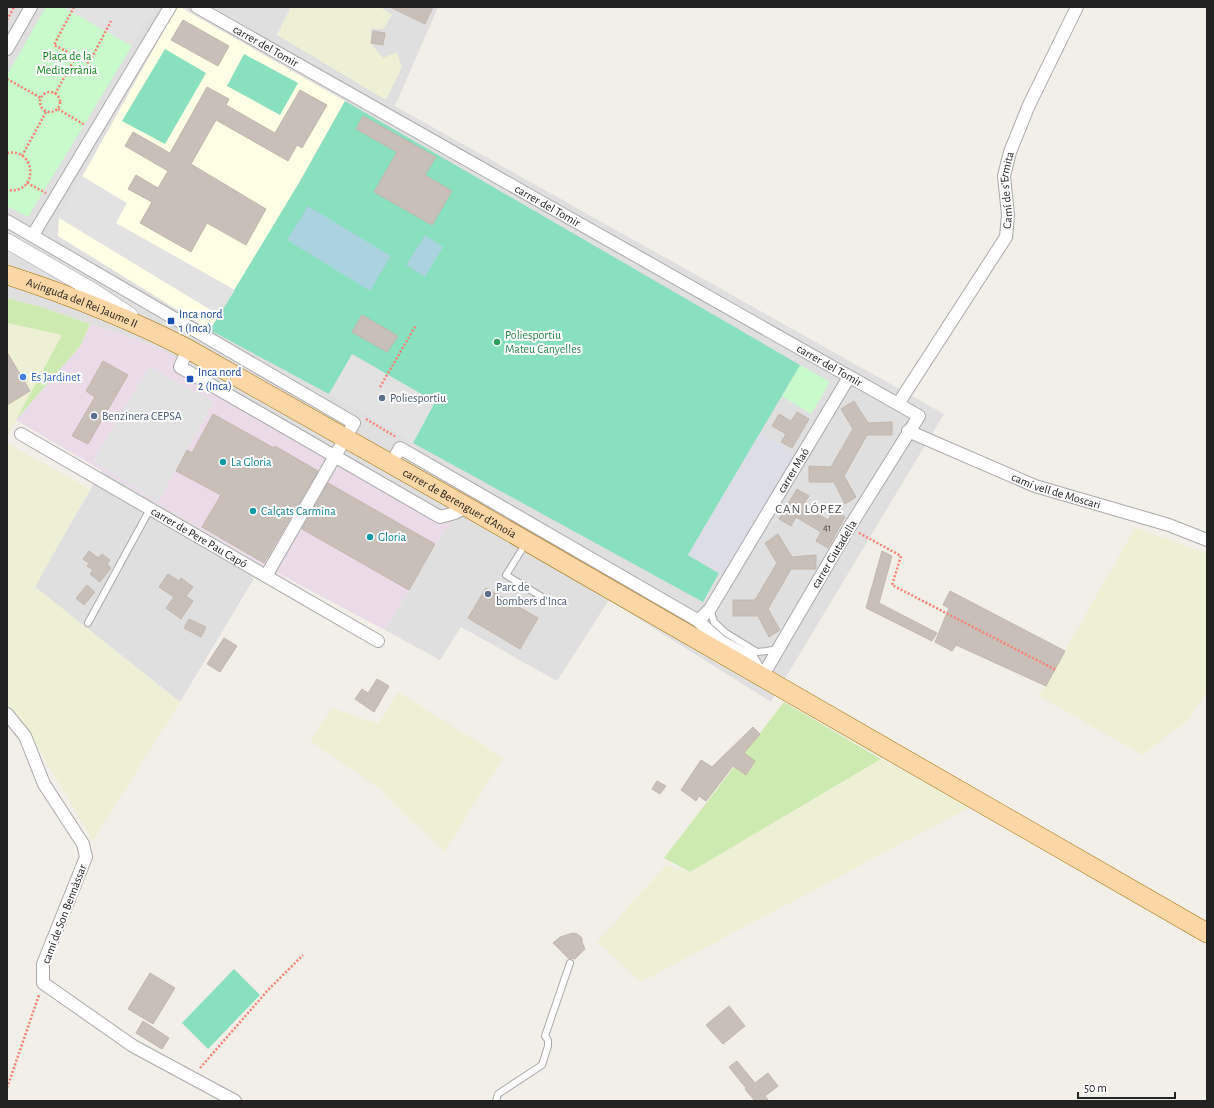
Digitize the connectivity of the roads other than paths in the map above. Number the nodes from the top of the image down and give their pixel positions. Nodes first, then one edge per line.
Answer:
1 (31, 7) edge
2 (170, 7) edge
3 (197, 7) edge
4 (1077, 7) edge
5 (7, 49) edge
6 (7, 221) edge
7 (33, 235) junction
8 (7, 241) edge
9 (7, 275) edge
10 (156, 332) junction
11 (188, 349) junction
12 (849, 377) junction
13 (898, 404) junction
14 (908, 432) junction
15 (21, 434) dead end
16 (345, 438) junction
17 (335, 457) junction
18 (391, 464) junction
19 (467, 507) junction
20 (150, 509) junction
21 (1207, 540) edge
22 (527, 542) junction
23 (266, 576) junction
24 (542, 597) dead end
25 (710, 609) junction
26 (697, 620) junction
27 (88, 623) dead end
28 (378, 641) dead end
29 (778, 648) junction
30 (762, 677) junction
31 (7, 714) edge
32 (1207, 933) edge
33 (570, 963) dead end
34 (235, 1101) edge
35 (496, 1101) edge

1 - 5 street
2 - 7 street
3 - 12 street, carrer del Tomir
4 - 13 street, Camí de s'Ermita
6 - 7 street
7 - 16 street
8 - 10 street
9 - 10 main road, Avinguda del Rei Jaume II
10 - 11 main road, carrer de Berenguer d'Anoia
11 - 16 main road, carrer de Berenguer d'Anoia
11 - 17 street
12 - 13 street, carrer del Tomir
12 - 25 street, carrer Maó
13 - 14 street, carrer del Tomir
14 - 21 street, camí vell de Moscari
14 - 29 street, carrer Ciutadella
15 - 20 street, carrer de Pere Pau Capó
16 - 17 street
16 - 18 main road, carrer de Berenguer d'Anoia
17 - 19 street
17 - 23 street
18 - 19 main road, carrer de Berenguer d'Anoia
18 - 26 street
19 - 22 main road, carrer de Berenguer d'Anoia
20 - 23 street, carrer de Pere Pau Capó
20 - 27 lane
22 - 24 lane
22 - 30 main road, carrer de Berenguer d'Anoia
23 - 28 street, carrer de Pere Pau Capó
25 - 26 street, carrer Maó
25 - 29 lane
26 - 30 street
29 - 30 street, carrer Ciutadella
30 - 32 main road, carrer de Berenguer d'Anoia
31 - 34 street, camí de Son Bennàssar
33 - 35 lane

